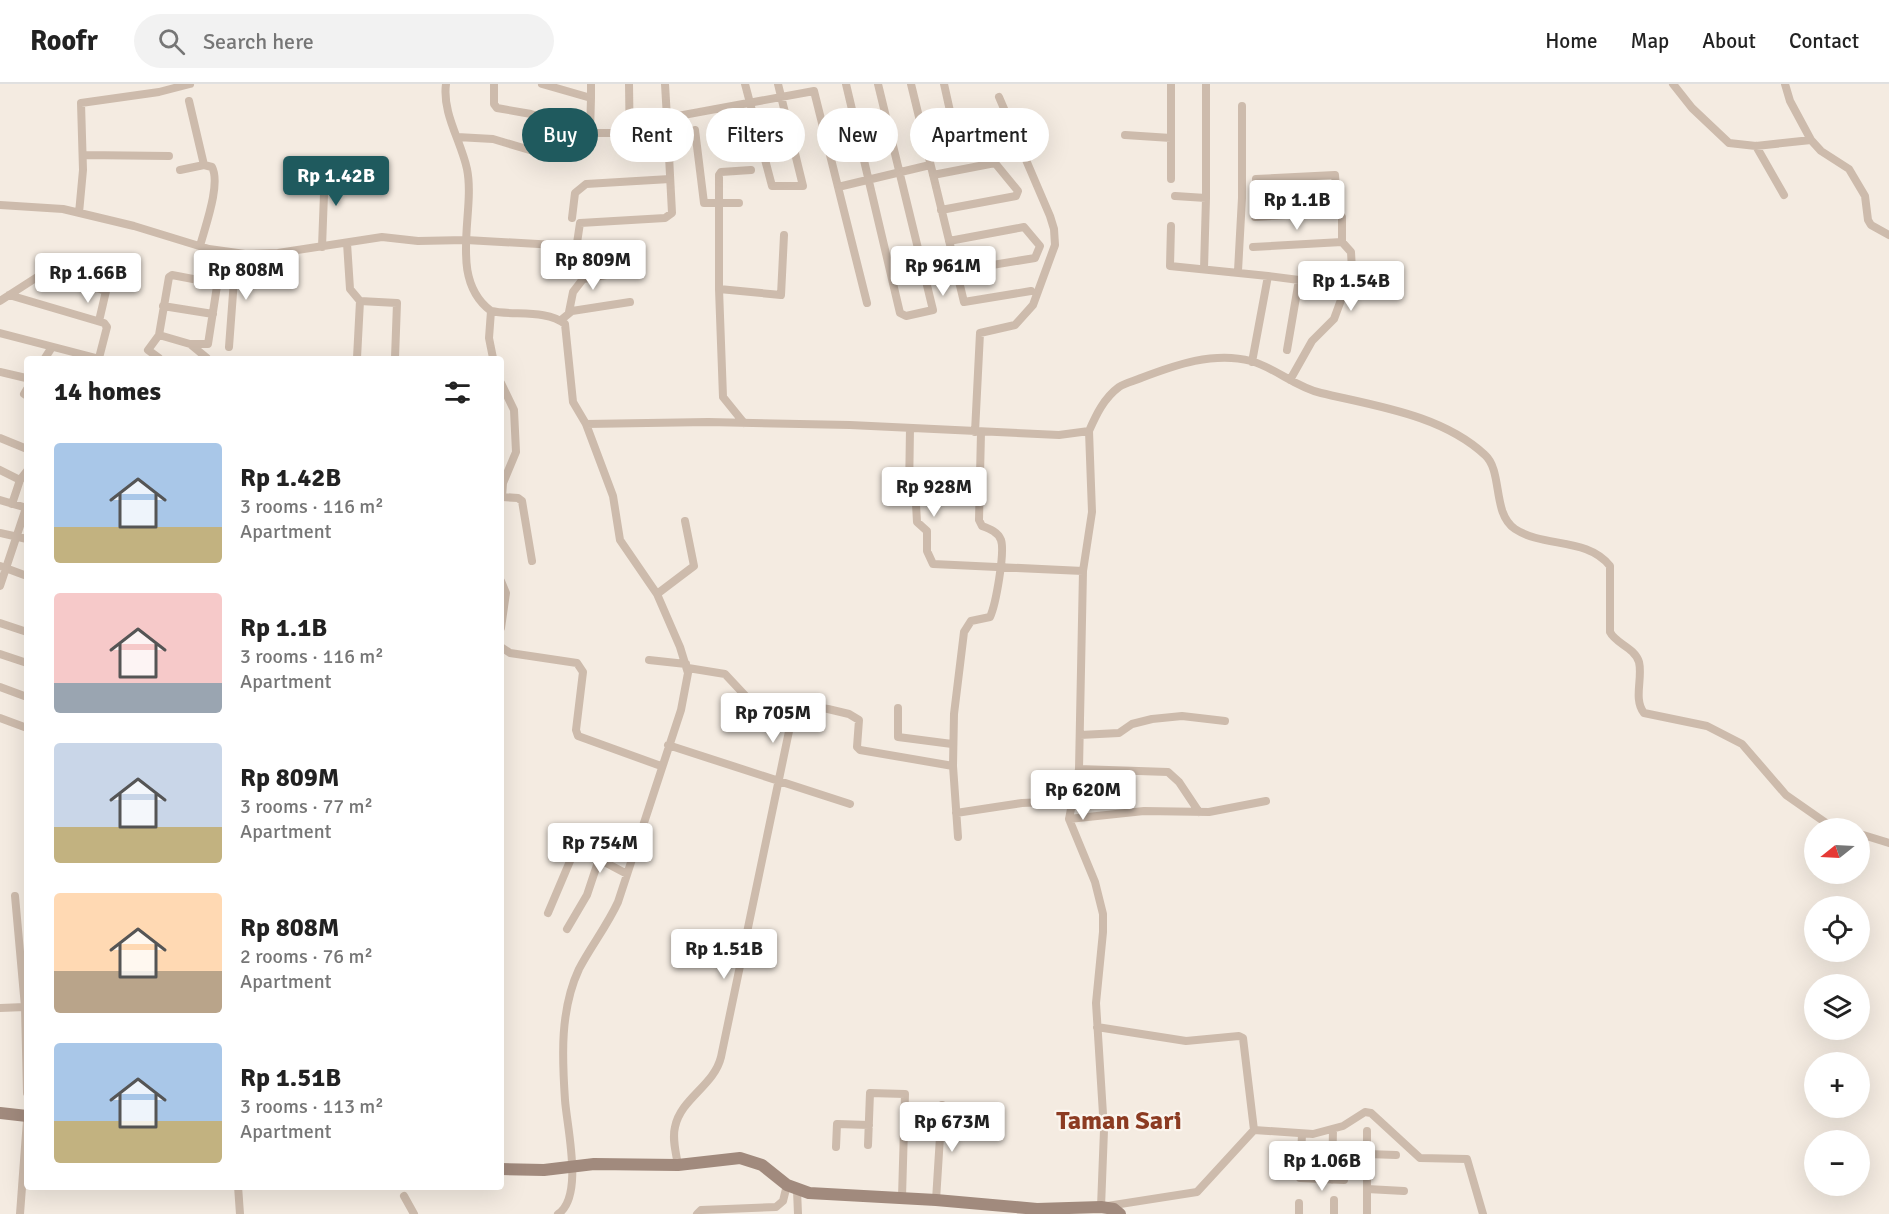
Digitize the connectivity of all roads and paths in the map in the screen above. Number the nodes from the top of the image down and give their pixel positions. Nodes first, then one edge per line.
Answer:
1 (190, 84) edge
2 (446, 84) edge
3 (494, 84) edge
4 (542, 84) edge
5 (591, 84) edge
6 (629, 84) edge
7 (665, 84) edge
8 (745, 84) edge
9 (778, 84) edge
10 (846, 84) edge
11 (878, 84) edge
12 (911, 84) edge
13 (944, 84) edge
14 (1171, 84) edge
15 (1206, 84) edge
16 (1673, 84) edge
17 (1785, 84) edge
18 (813, 87) edge
19 (999, 97) dead end
20 (591, 98) junction
21 (781, 98) junction
22 (189, 101) dead end
23 (750, 103) junction
24 (1242, 105) dead end
25 (591, 108) edge
26 (629, 108) edge
27 (666, 108) edge
28 (729, 108) edge
29 (917, 108) edge
30 (949, 108) edge
31 (522, 112) edge
32 (695, 130) dead end
33 (1125, 135) dead end
34 (457, 137) junction
35 (1171, 138) junction
36 (1811, 140) junction
37 (1756, 146) junction
38 (522, 148) edge
39 (83, 155) junction
40 (169, 156) dead end
41 (669, 162) edge
42 (929, 162) edge
43 (204, 165) junction
44 (930, 165) junction
45 (325, 167) dead end
46 (180, 170) dead end
47 (751, 170) dead end
48 (900, 172) junction
49 (933, 174) junction
50 (670, 179) junction
51 (869, 179) junction
52 (1171, 179) dead end
53 (1256, 180) dead end
54 (838, 187) junction
55 (1784, 195) dead end
56 (1175, 196) dead end
57 (1206, 198) junction
58 (739, 203) dead end
59 (720, 204) junction
60 (0, 205) edge
61 (941, 210) junction
62 (1338, 212) junction
63 (79, 213) junction
64 (1255, 217) dead end
65 (572, 218) dead end
66 (1171, 226) dead end
67 (784, 235) dead end
68 (1889, 235) edge
69 (466, 240) junction
70 (949, 241) junction
71 (1341, 242) junction
72 (347, 243) junction
73 (200, 246) junction
74 (322, 247) junction
75 (1253, 247) dead end
76 (236, 253) junction
77 (590, 266) dead end
78 (1204, 269) junction
79 (956, 271) junction
80 (1239, 272) junction
81 (618, 273) dead end
82 (1268, 276) junction
83 (1316, 278) dead end
84 (583, 279) junction
85 (1299, 280) junction
86 (720, 289) junction
87 (1031, 291) dead end
88 (9, 295) junction
89 (0, 301) edge
90 (360, 301) junction
91 (630, 302) dead end
92 (867, 303) dead end
93 (163, 306) junction
94 (491, 311) junction
95 (569, 312) junction
96 (213, 314) junction
97 (561, 320) junction
98 (99, 321) junction
99 (0, 333) edge
100 (159, 335) junction
101 (190, 344) junction
102 (52, 347) junction
103 (229, 347) dead end
104 (1287, 350) dead end
105 (46, 356) edge
106 (89, 356) edge
107 (98, 356) edge
108 (156, 356) edge
109 (205, 356) edge
110 (357, 356) edge
111 (395, 356) edge
112 (493, 356) edge
113 (1252, 362) junction
114 (0, 372) edge
115 (24, 378) edge
116 (1290, 380) junction
117 (504, 390) edge
118 (744, 423) junction
119 (586, 424) junction
120 (910, 428) junction
121 (1089, 431) junction
122 (978, 432) junction
123 (0, 438) edge
124 (24, 448) edge
125 (0, 470) edge
126 (24, 475) edge
127 (20, 480) junction
128 (504, 481) edge
129 (504, 497) edge
130 (0, 500) edge
131 (12, 504) junction
132 (24, 507) edge
133 (24, 516) edge
134 (686, 520) dead end
135 (0, 533) edge
136 (15, 538) junction
137 (24, 539) edge
138 (532, 561) dead end
139 (999, 566) junction
140 (3, 567) edge
141 (1083, 571) junction
142 (24, 575) edge
143 (504, 584) edge
144 (0, 586) edge
145 (657, 594) junction
146 (504, 607) edge
147 (0, 622) edge
148 (24, 631) edge
149 (504, 649) edge
150 (0, 654) edge
151 (650, 660) dead end
152 (24, 662) edge
153 (687, 666) junction
154 (0, 687) edge
155 (24, 696) edge
156 (898, 708) dead end
157 (794, 712) junction
158 (0, 718) edge
159 (1225, 721) dead end
160 (24, 727) edge
161 (1080, 735) junction
162 (952, 744) junction
163 (668, 745) junction
164 (661, 766) junction
165 (952, 766) junction
166 (1079, 769) junction
167 (779, 782) junction
168 (1071, 801) junction
169 (1266, 801) dead end
170 (850, 804) dead end
171 (1199, 812) junction
172 (956, 813) junction
173 (1819, 818) edge
174 (1069, 819) junction
175 (958, 837) dead end
176 (1870, 837) edge
177 (1889, 843) edge
178 (599, 859) junction
179 (625, 874) junction
180 (15, 896) dead end
181 (548, 913) dead end
182 (567, 929) dead end
183 (597, 932) dead end
184 (24, 996) edge
185 (24, 1007) edge
186 (0, 1008) edge
187 (1097, 1027) junction
188 (942, 1105) dead end
189 (0, 1113) edge
190 (24, 1117) edge
191 (868, 1125) junction
192 (1333, 1129) junction
193 (1254, 1130) junction
194 (1367, 1131) dead end
195 (1302, 1134) junction
196 (868, 1145) dead end
197 (836, 1147) dead end
198 (1367, 1154) junction
199 (1396, 1155) dead end
200 (24, 1159) edge
201 (678, 1165) junction
202 (572, 1166) junction
203 (504, 1169) edge
204 (1332, 1180) junction
205 (1344, 1180) dead end
206 (792, 1188) junction
207 (1367, 1189) junction
208 (238, 1190) edge
209 (1404, 1191) dead end
210 (404, 1196) dead end
211 (903, 1197) junction
212 (936, 1200) junction
213 (1334, 1200) dead end
214 (1299, 1203) dead end
215 (1101, 1207) junction
216 (20, 1214) edge
217 (240, 1214) edge
218 (414, 1214) edge
219 (558, 1214) edge
220 (697, 1214) edge
221 (798, 1214) edge
222 (1120, 1214) edge
223 (1299, 1214) edge
224 (1334, 1214) edge
225 (1367, 1214) edge
226 (1483, 1214) edge

1 - 39 street
2 - 34 street
3 - 31 street
4 - 20 street
5 - 20 street
6 - 26 street
7 - 27 street
8 - 23 street
9 - 21 street
10 - 51 street
11 - 48 street
12 - 29 street
13 - 30 street
14 - 35 street
15 - 57 street
16 - 37 street
17 - 36 street
18 - 21 street
18 - 54 street
19 - 122 street
20 - 25 street
21 - 23 street
21 - 23 street
22 - 43 street
23 - 28 street
24 - 80 street
32 - 59 street
33 - 35 street
34 - 38 street
34 - 69 street
35 - 52 street
36 - 37 street
36 - 68 street
37 - 55 street
39 - 40 street
39 - 63 street
41 - 50 street
42 - 44 street
43 - 46 street
43 - 73 street
44 - 48 street
44 - 49 street
45 - 74 street
47 - 59 street
48 - 51 street
48 - 51 street
49 - 61 street
49 - 61 street
50 - 65 street
50 - 69 street
51 - 54 street
53 - 62 street
54 - 92 street
56 - 57 street
57 - 78 street
58 - 59 street
59 - 86 street
60 - 63 street
61 - 70 street
62 - 64 street
62 - 71 street
63 - 73 street
66 - 78 street
67 - 86 street
69 - 72 street
69 - 94 street
70 - 79 street
70 - 79 street
71 - 75 street
71 - 116 street
72 - 74 street
72 - 90 street
73 - 76 street
74 - 76 street
76 - 103 street
77 - 84 street
78 - 80 street
79 - 87 street
80 - 82 street
81 - 84 street
82 - 85 street
82 - 113 street
83 - 85 street
84 - 95 street
85 - 104 street
86 - 118 street
88 - 89 street
88 - 98 street
88 - 98 street
90 - 110 street
90 - 111 street
91 - 95 street
93 - 96 street
93 - 96 street
93 - 100 street
94 - 97 street
94 - 112 street
95 - 97 street
96 - 101 street
97 - 119 street
98 - 107 street
99 - 102 street
100 - 101 street
100 - 108 street
101 - 109 street
102 - 105 street
102 - 106 street
113 - 116 street
113 - 121 street
114 - 115 street
116 - 173 street
117 - 128 street
118 - 119 street
118 - 120 street
119 - 145 street
120 - 122 street
120 - 139 street
121 - 122 street
121 - 141 street
122 - 139 street
123 - 124 street
125 - 127 street
126 - 127 street
127 - 131 street
129 - 138 street
130 - 131 street
131 - 132 street
133 - 136 street
134 - 145 street
135 - 136 street
136 - 137 street
136 - 140 street
139 - 141 street
139 - 162 street
140 - 142 street
140 - 144 street
141 - 161 street
143 - 146 street
145 - 153 street
147 - 148 street
149 - 164 street
150 - 152 street
151 - 153 street
153 - 157 street
153 - 163 street
154 - 155 street
156 - 162 street
157 - 165 street
157 - 167 street
158 - 160 street
159 - 161 street
161 - 166 street
162 - 165 street
163 - 164 street
163 - 167 street
164 - 179 street
165 - 172 street
166 - 168 street
166 - 171 street
167 - 170 street
167 - 201 street
168 - 172 street
168 - 174 street
169 - 171 street
171 - 174 street
172 - 175 street
174 - 187 street
176 - 177 street
178 - 179 street
178 - 181 street
178 - 182 street
179 - 183 street
179 - 202 street
180 - 184 street
185 - 186 street
187 - 193 street
187 - 215 street
188 - 212 street
189 - 190 street
191 - 196 street
191 - 197 street
191 - 211 street
192 - 195 street
192 - 204 street
192 - 226 street
193 - 195 street
193 - 215 street
194 - 198 street
195 - 204 street
198 - 199 street
198 - 207 street
200 - 216 street
201 - 202 street
201 - 206 street
202 - 203 street
202 - 219 street
204 - 205 street
206 - 211 street
206 - 220 street
206 - 221 street
207 - 209 street
207 - 225 street
208 - 217 street
210 - 218 street
211 - 212 street
212 - 215 street
213 - 224 street
214 - 223 street
215 - 222 street

